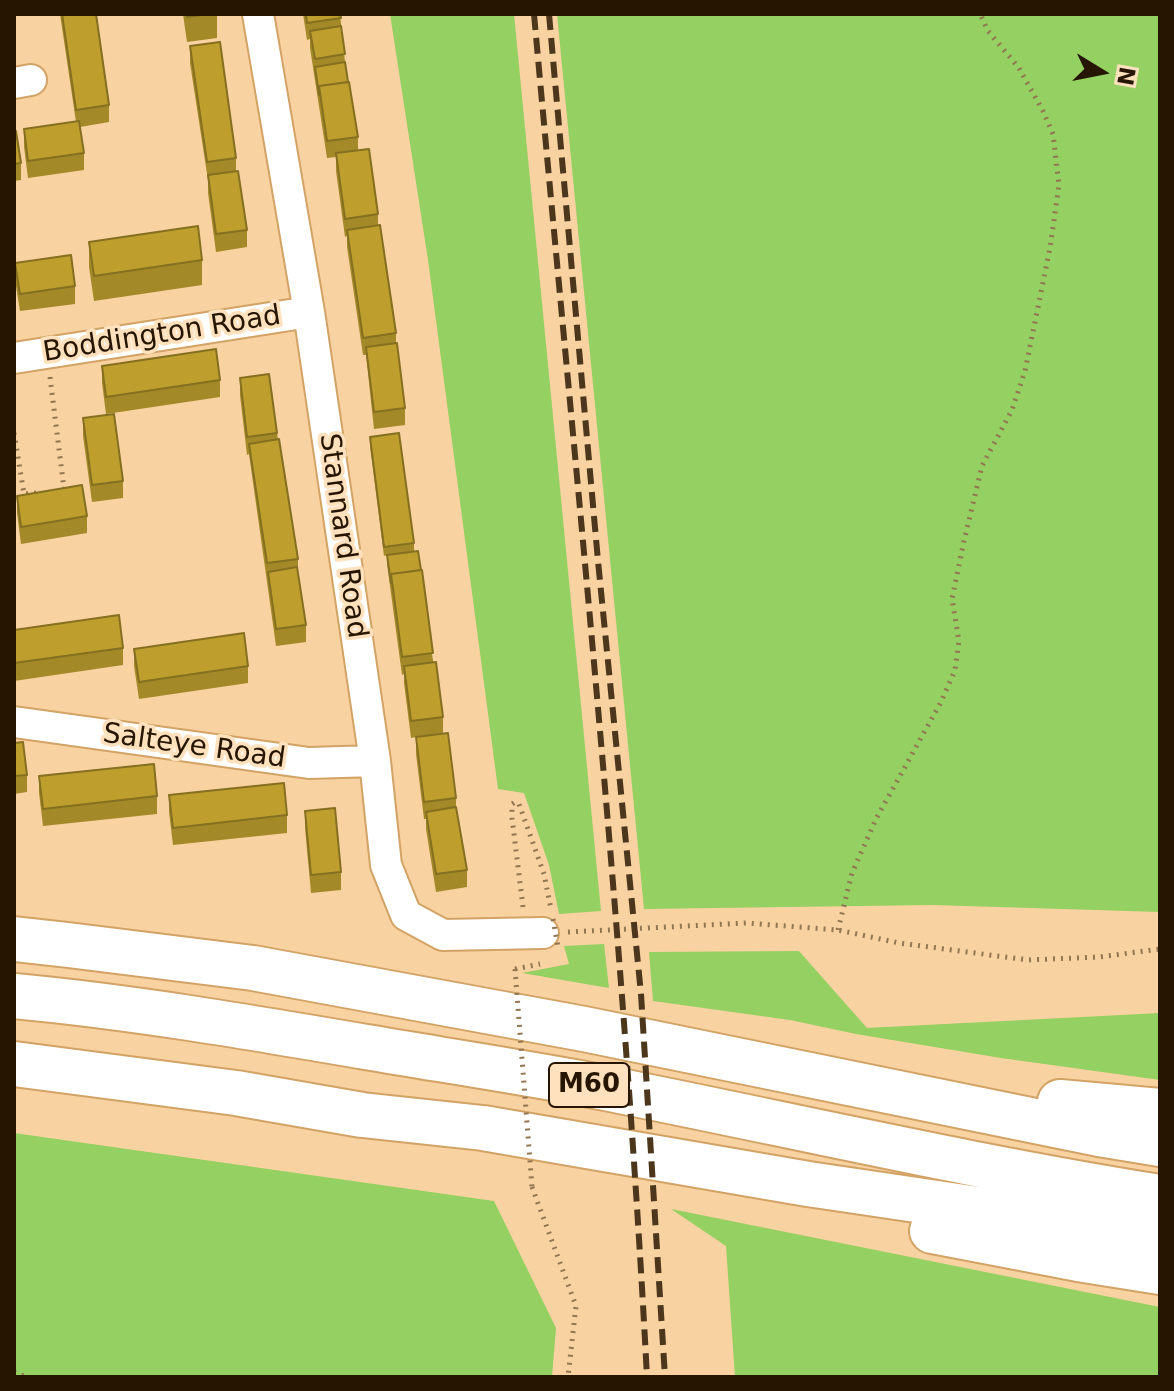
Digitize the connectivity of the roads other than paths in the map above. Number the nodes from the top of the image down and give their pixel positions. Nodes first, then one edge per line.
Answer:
1 (258, 14) edge
2 (309, 312) junction
3 (14, 358) edge
4 (14, 722) edge
5 (375, 761) junction
6 (545, 933) road end
7 (14, 939) edge
8 (14, 996) edge
9 (14, 1064) edge
10 (925, 1098) junction
11 (1160, 1111) edge
12 (362, 1115) junction
13 (1160, 1144) edge
14 (1160, 1197) edge
15 (1160, 1236) edge
16 (1078, 1259) junction
17 (1160, 1272) edge
18 (1160, 1282) edge

1 - 2 street, Stannard Road
2 - 3 street, Boddington Road
2 - 5 street, Stannard Road
4 - 5 street, Salteye Road
5 - 6 street, Stannard Road
7 - 10 highway, M60
8 - 14 highway, M60
9 - 12 highway, M60
10 - 11 highway, M60
10 - 13 highway, M60
12 - 15 highway, M60
12 - 16 highway, M60
16 - 17 highway, M60
16 - 18 highway, M60

